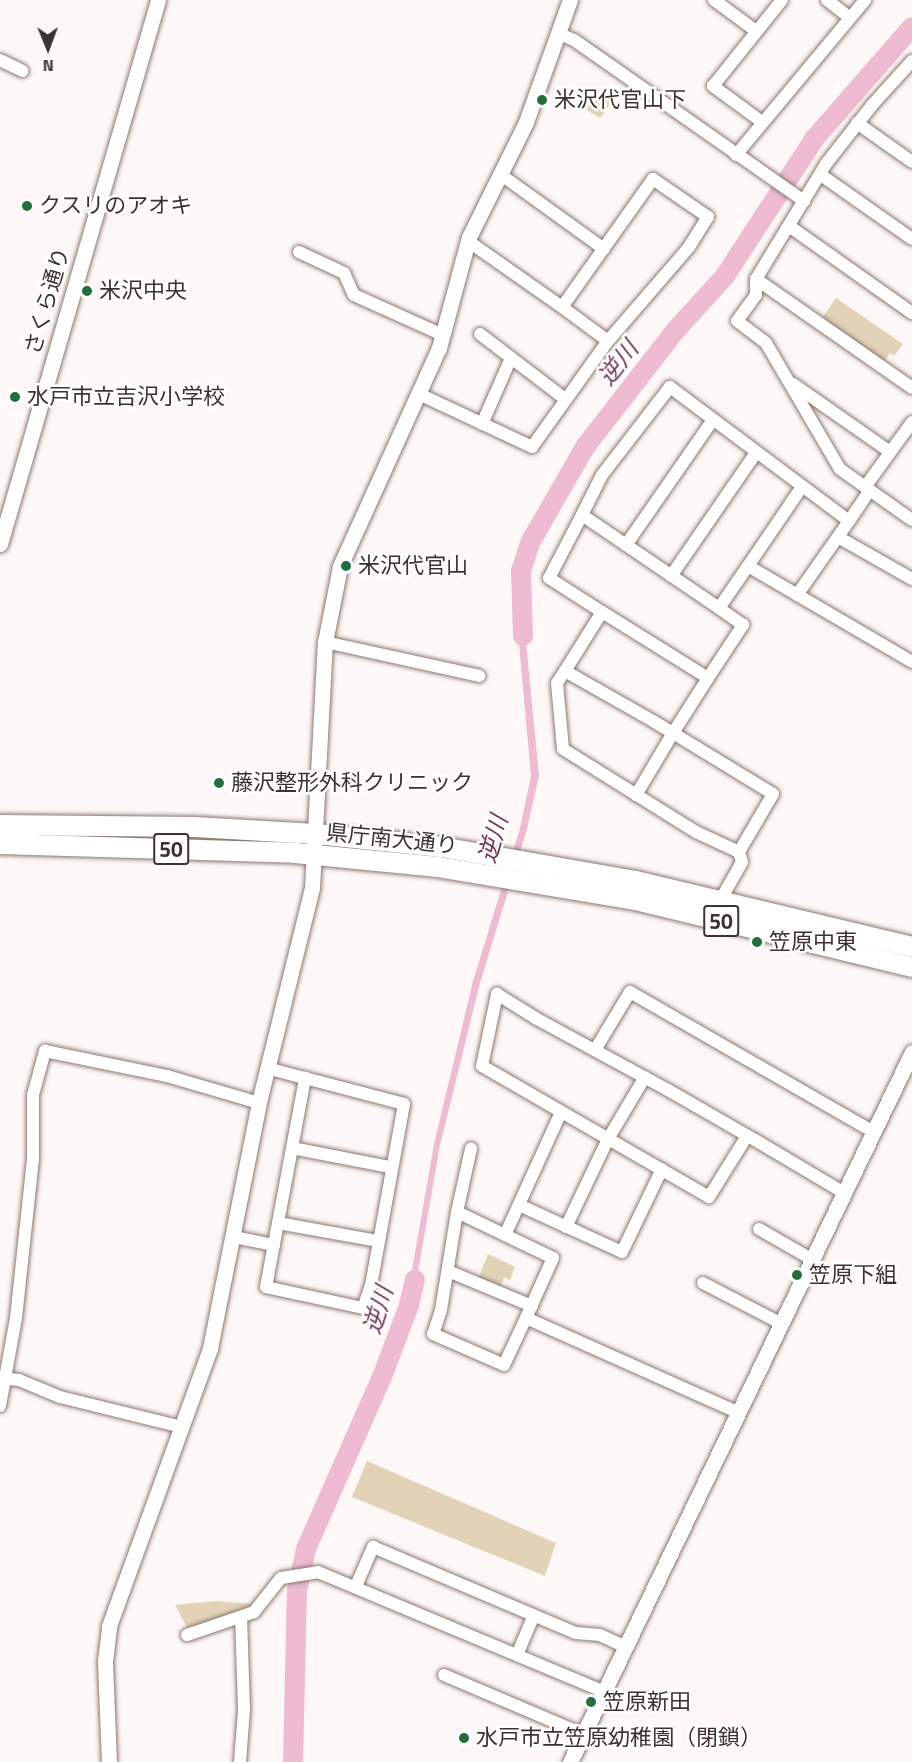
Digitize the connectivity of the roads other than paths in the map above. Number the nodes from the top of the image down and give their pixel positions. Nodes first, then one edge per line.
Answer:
1 (158, 0) edge
2 (570, 0) edge
3 (714, 0) edge
4 (782, 0) edge
5 (827, 0) edge
6 (865, 0) edge
7 (849, 17) junction
8 (756, 31) junction
9 (558, 33) junction
10 (0, 60) edge
11 (912, 61) edge
12 (23, 71) dead end
13 (907, 75) edge
14 (762, 122) junction
15 (857, 123) junction
16 (736, 155) junction
17 (912, 162) edge
18 (500, 174) junction
19 (821, 175) junction
20 (800, 198) junction
21 (789, 226) junction
22 (912, 239) edge
23 (468, 241) junction
24 (604, 249) junction
25 (298, 252) dead end
26 (756, 279) junction
27 (562, 307) junction
28 (912, 313) edge
29 (480, 334) dead end
30 (443, 335) junction
31 (608, 341) junction
32 (511, 358) junction
33 (788, 381) junction
34 (912, 388) edge
35 (419, 394) junction
36 (565, 399) junction
37 (713, 420) junction
38 (912, 422) edge
39 (482, 424) junction
40 (890, 452) junction
41 (756, 453) junction
42 (801, 488) junction
43 (868, 488) junction
44 (6, 501) edge
45 (582, 515) junction
46 (912, 520) edge
47 (849, 521) junction
48 (838, 537) junction
49 (0, 544) edge
50 (626, 545) junction
51 (748, 566) junction
52 (671, 576) junction
53 (912, 579) edge
54 (796, 595) junction
55 (718, 609) junction
56 (602, 612) junction
57 (325, 642) junction
58 (912, 662) edge
59 (566, 671) junction
60 (479, 676) dead end
61 (708, 678) junction
62 (673, 733) junction
63 (636, 795) junction
64 (0, 825) edge
65 (316, 834) junction
66 (0, 844) edge
67 (739, 852) junction
68 (316, 854) junction
69 (529, 871) junction
70 (720, 901) junction
71 (912, 947) edge
72 (912, 967) edge
73 (595, 1050) junction
74 (912, 1052) edge
75 (267, 1068) junction
76 (645, 1077) junction
77 (305, 1078) junction
78 (259, 1103) junction
79 (561, 1112) junction
80 (875, 1133) junction
81 (747, 1136) junction
82 (608, 1139) junction
83 (292, 1149) junction
84 (471, 1149) dead end
85 (390, 1167) junction
86 (662, 1169) junction
87 (846, 1194) junction
88 (519, 1205) junction
89 (457, 1212) junction
90 (278, 1223) junction
91 (566, 1227) junction
92 (759, 1229) dead end
93 (505, 1235) junction
94 (234, 1237) junction
95 (378, 1241) junction
96 (274, 1245) junction
97 (813, 1260) junction
98 (448, 1271) junction
99 (702, 1283) dead end
100 (532, 1306) junction
101 (526, 1318) junction
102 (782, 1324) junction
103 (3, 1378) edge
104 (0, 1406) edge
105 (739, 1413) junction
106 (182, 1427) junction
107 (356, 1586) junction
108 (534, 1615) junction
109 (241, 1617) junction
110 (187, 1635) dead end
111 (626, 1647) junction
112 (517, 1655) junction
113 (444, 1675) dead end
114 (605, 1692) junction
115 (583, 1734) junction
116 (110, 1762) edge
117 (240, 1762) edge
118 (570, 1762) edge

1 - 44 street, さくら通り
2 - 9 street
3 - 8 street
4 - 8 street
5 - 7 street
6 - 7 street
7 - 14 street
8 - 14 street
9 - 16 street
9 - 18 street
10 - 12 street
11 - 13 street
13 - 15 street
14 - 16 street
15 - 17 street
15 - 19 street
16 - 20 street
18 - 23 street
18 - 24 street
19 - 20 street
19 - 22 street
20 - 21 street
21 - 26 street
21 - 28 street
23 - 27 street
23 - 30 street
24 - 27 street
24 - 31 street
25 - 30 street
26 - 33 street
26 - 34 street
27 - 31 street
29 - 32 street
30 - 35 street
31 - 36 street
32 - 36 street
32 - 39 street
33 - 40 street
33 - 43 street
35 - 39 street
35 - 57 street
36 - 39 street
37 - 41 street
37 - 45 street
37 - 50 street
38 - 40 street
40 - 43 street
41 - 42 street
41 - 52 street
42 - 47 street
42 - 51 street
43 - 46 street
43 - 47 street
44 - 49 street, さくら通り
45 - 50 street
45 - 56 street
47 - 48 street
48 - 53 street
48 - 54 street
50 - 52 street
51 - 54 street
51 - 55 street
52 - 55 street
54 - 58 street
55 - 61 street
56 - 59 street
56 - 61 street
57 - 60 street
57 - 65 street
59 - 62 street
59 - 63 street
61 - 62 street
62 - 63 street
62 - 67 street
63 - 67 street
64 - 65 main road, 県庁南大通り / 50
65 - 68 street
65 - 69 main road, 県庁南大通り / 50
66 - 68 main road, 県庁南大通り / 50
67 - 70 street
68 - 69 main road, 県庁南大通り / 50
68 - 75 street
69 - 70 main road, 県庁南大通り / 50
69 - 72 main road, 県庁南大通り / 50
70 - 71 main road, 県庁南大通り / 50
73 - 76 street
73 - 79 street
73 - 80 street
74 - 80 street
75 - 77 street
75 - 78 street
76 - 81 street
76 - 82 street
77 - 83 street
77 - 85 street
78 - 94 street
78 - 103 street
79 - 82 street
79 - 88 street
80 - 87 street
81 - 86 street
81 - 87 street
82 - 86 street
82 - 91 street
83 - 85 street
83 - 90 street
84 - 89 street
85 - 95 street
86 - 91 street
87 - 97 street
88 - 91 street
88 - 93 street
89 - 93 street
89 - 98 street
90 - 95 street
90 - 96 street
92 - 97 street
93 - 100 street
94 - 96 street
94 - 106 street
95 - 96 street
97 - 102 street
98 - 100 street
98 - 101 street
99 - 102 street
100 - 101 street
101 - 105 street
102 - 105 street
103 - 104 street
103 - 106 street
105 - 111 street
106 - 116 street
107 - 108 street
107 - 109 street
107 - 112 street
108 - 111 street
108 - 112 street
109 - 110 street
109 - 117 street
111 - 114 street
112 - 114 street
113 - 115 street
114 - 115 street
115 - 118 street

